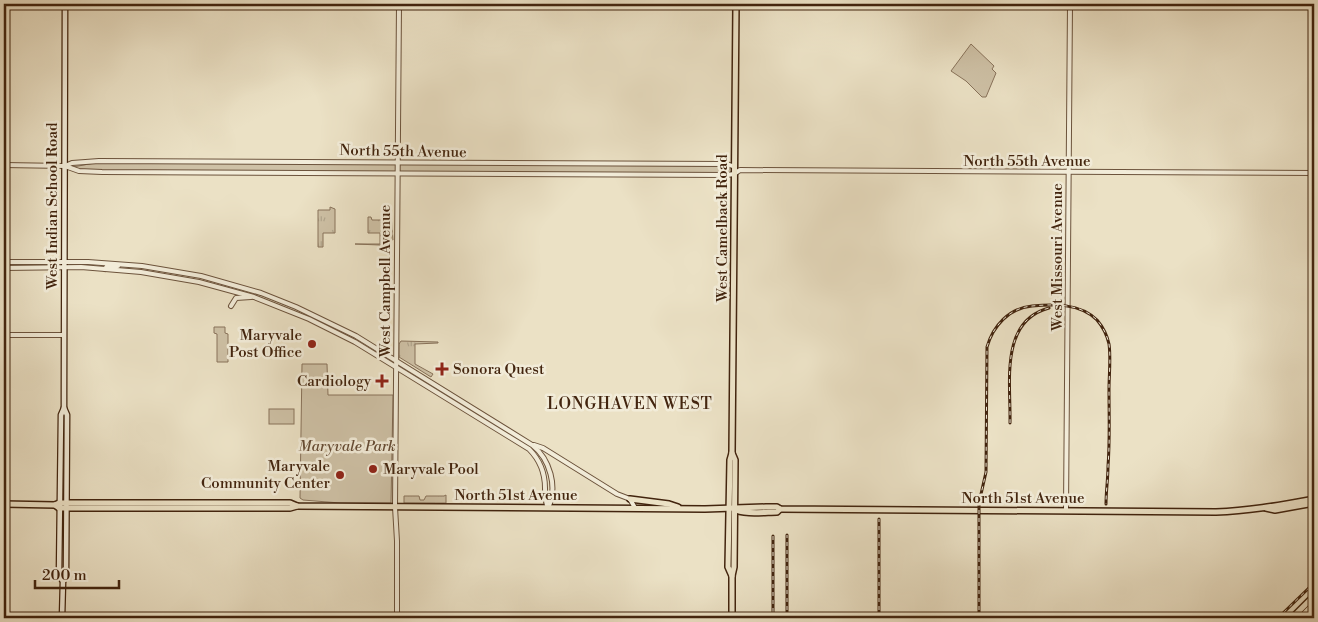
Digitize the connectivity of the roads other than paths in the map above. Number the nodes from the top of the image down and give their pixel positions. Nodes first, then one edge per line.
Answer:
1 (65, 4) edge
2 (399, 4) edge
3 (736, 4) edge
4 (1070, 4) edge
5 (397, 162) junction
6 (4, 166) edge
7 (65, 166) junction
8 (734, 166) junction
9 (740, 170) junction
10 (1069, 172) junction
11 (1314, 173) edge
12 (397, 174) junction
13 (734, 174) junction
14 (4, 262) edge
15 (125, 264) junction
16 (65, 265) junction
17 (4, 268) edge
18 (105, 269) junction
19 (254, 297) junction
20 (231, 306) dead end
21 (64, 335) junction
22 (4, 336) edge
23 (396, 360) junction
24 (396, 367) junction
25 (409, 376) junction
26 (431, 382) junction
27 (444, 390) junction
28 (445, 397) junction
29 (64, 408) junction
30 (532, 445) junction
31 (630, 499) junction
32 (1314, 499) edge
33 (1314, 503) edge
34 (4, 504) edge
35 (58, 505) junction
36 (66, 505) junction
37 (395, 507) junction
38 (548, 508) junction
39 (635, 508) junction
40 (681, 508) junction
41 (1265, 508) junction
42 (732, 509) junction
43 (1066, 510) junction
44 (63, 581) junction
45 (1314, 596) edge
46 (1314, 604) edge
47 (62, 618) edge
48 (397, 618) edge
49 (732, 618) edge
50 (1292, 618) edge
51 (1300, 618) edge

1 - 7 main road, West Indian School Road
2 - 5 street, West Campbell Avenue
3 - 8 main road, West Camelback Road
4 - 10 street, West Missouri Avenue
5 - 7 street, North 55th Avenue
5 - 8 street, North 55th Avenue
5 - 12 street, West Campbell Avenue
6 - 7 street, North 55th Avenue
7 - 12 street, North 55th Avenue
7 - 16 main road, West Indian School Road
8 - 9 street, North 55th Avenue
8 - 13 main road, West Camelback Road
9 - 10 street, North 55th Avenue
9 - 13 street
10 - 11 street, North 55th Avenue
10 - 43 street, West Missouri Avenue
12 - 13 street, North 55th Avenue
12 - 23 street, West Campbell Avenue
13 - 42 main road, West Camelback Road
14 - 16 street
15 - 16 street
15 - 18 street
15 - 23 street
16 - 17 street
16 - 18 street
16 - 21 main road, West Indian School Road
18 - 19 street
19 - 20 street
19 - 24 street
21 - 22 street
21 - 29 main road, West Indian School Road
23 - 24 street, West Campbell Avenue
23 - 26 street
24 - 25 street
24 - 37 street, West Campbell Avenue
25 - 26 street
25 - 28 street
26 - 27 street
27 - 28 street
27 - 30 street
28 - 38 street
29 - 35 main road, West Indian School Road
29 - 36 main road, West Indian School Road
30 - 31 street
30 - 38 street
31 - 39 street
31 - 40 main road
32 - 41 main road, North 51st Avenue
33 - 41 main road, North 51st Avenue
34 - 35 main road, North 51st Avenue
35 - 36 main road, North 51st Avenue
35 - 44 main road, West Indian School Road
36 - 37 main road, North 51st Avenue
36 - 44 main road, West Indian School Road
37 - 38 main road, North 51st Avenue
37 - 48 street, West Campbell Avenue
38 - 39 main road, North 51st Avenue
39 - 40 main road, North 51st Avenue
40 - 42 main road, North 51st Avenue
41 - 43 main road, North 51st Avenue
42 - 43 main road, North 51st Avenue
42 - 49 main road, West Camelback Road
44 - 47 main road, West Indian School Road
45 - 50 main road
46 - 51 main road

